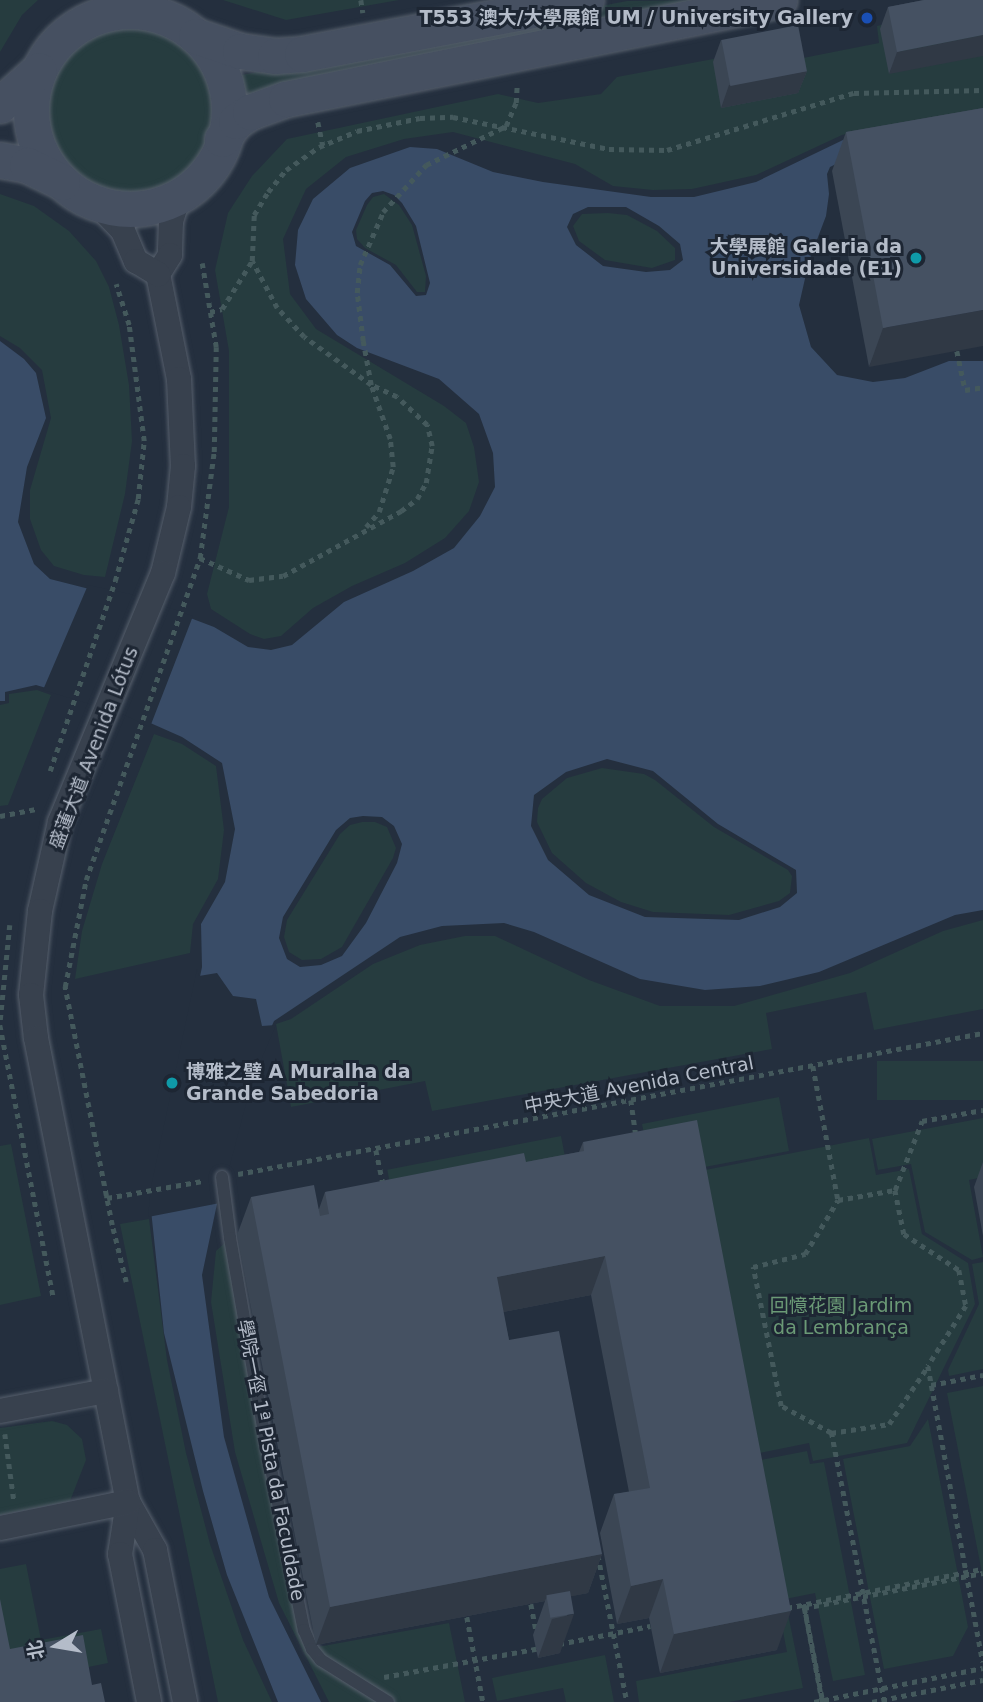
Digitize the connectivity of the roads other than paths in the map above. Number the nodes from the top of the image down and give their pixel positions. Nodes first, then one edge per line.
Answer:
1 (586, 0) edge
2 (779, 0) edge
3 (196, 36) junction
4 (39, 70) junction
5 (0, 105) edge
6 (222, 139) junction
7 (0, 160) edge
8 (62, 182) junction
9 (184, 194) junction
10 (100, 206) junction
11 (160, 280) junction
12 (222, 1177) dead end
13 (106, 1391) junction
14 (2, 1419) edge
15 (128, 1502) junction
16 (8, 1520) edge
17 (149, 1702) edge
18 (185, 1702) edge
19 (388, 1702) edge

1 - 3 main road
2 - 6 main road
3 - 4 main road
3 - 6 main road
4 - 5 main road
4 - 8 main road
6 - 9 main road
7 - 8 main road
8 - 10 main road
9 - 10 main road
9 - 11 street
10 - 11 street
11 - 13 street, 盛蓮大道 Avenida Lótus
12 - 19 lane, 學院一徑 1ª Pista da Faculdade
13 - 14 street
13 - 15 street, 盛蓮大道 Avenida Lótus
15 - 16 street
15 - 17 street
15 - 18 street

